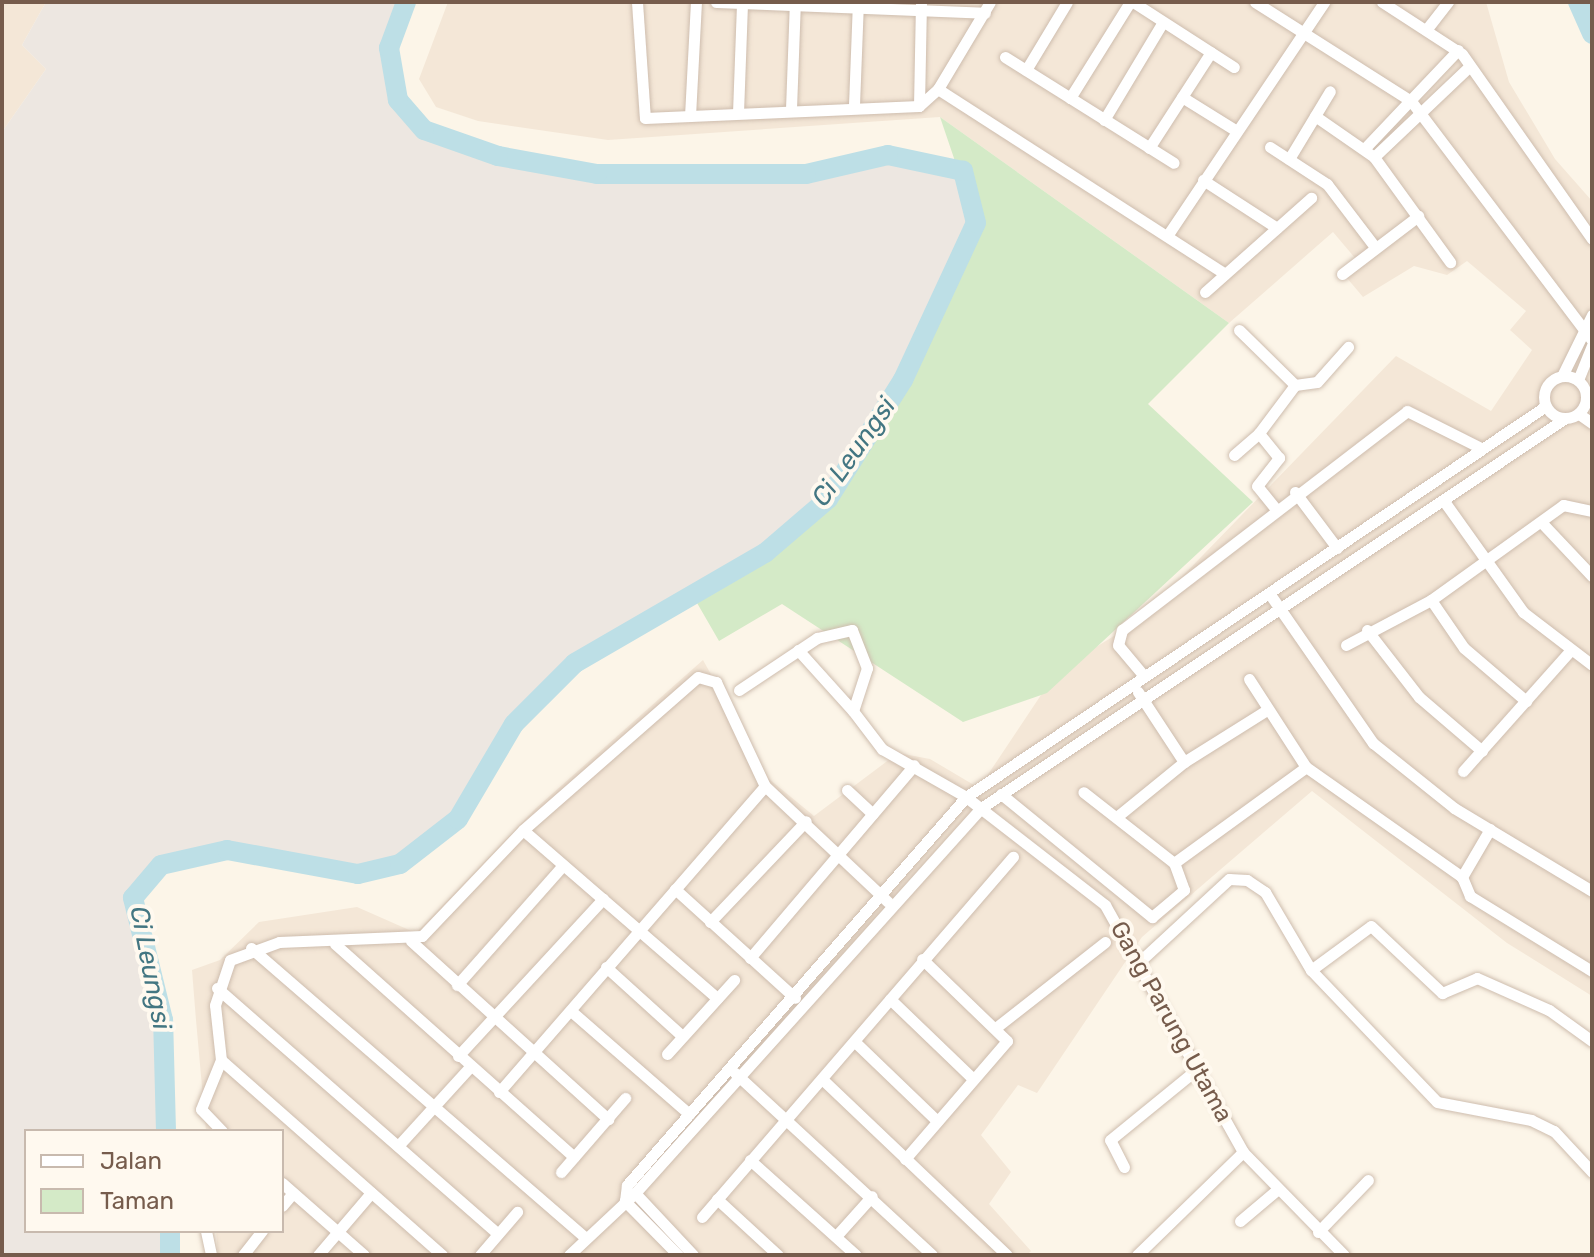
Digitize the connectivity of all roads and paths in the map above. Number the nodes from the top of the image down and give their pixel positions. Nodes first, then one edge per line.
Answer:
1 (637, 2) edge
2 (696, 2) edge
3 (716, 2) edge
4 (742, 2) edge
5 (1067, 2) edge
6 (1131, 2) edge
7 (1255, 2) edge
8 (1324, 2) edge
9 (1382, 2) edge
10 (1448, 2) edge
11 (795, 3) edge
12 (858, 4) edge
13 (921, 6) edge
14 (988, 7) edge
15 (1151, 7) edge
16 (1163, 22) junction
17 (1426, 30) junction
18 (1305, 34) junction
19 (1458, 50) junction
20 (1211, 52) junction
21 (1005, 57) dead end
22 (1234, 67) dead end
23 (1469, 67) junction
24 (1026, 70) junction
25 (938, 89) junction
26 (1330, 91) dead end
27 (1182, 97) junction
28 (1070, 98) junction
29 (1411, 101) junction
30 (854, 105) junction
31 (919, 106) junction
32 (791, 109) junction
33 (1420, 112) junction
34 (738, 113) junction
35 (690, 116) junction
36 (1315, 116) junction
37 (1104, 120) junction
38 (1235, 130) junction
39 (1270, 147) dead end
40 (1149, 148) junction
41 (1370, 152) junction
42 (1289, 159) junction
43 (1174, 163) dead end
44 (1203, 180) junction
45 (1311, 198) dead end
46 (1418, 216) junction
47 (1277, 228) junction
48 (1167, 236) junction
49 (1592, 239) edge
50 (1375, 247) junction
51 (1450, 262) dead end
52 (1225, 274) junction
53 (1342, 274) dead end
54 (1205, 292) dead end
55 (1592, 315) edge
56 (1239, 330) dead end
57 (1582, 331) junction
58 (1592, 340) edge
59 (1592, 346) edge
60 (1348, 347) dead end
61 (1562, 376) junction
62 (1578, 380) junction
63 (1295, 385) junction
64 (1589, 399) edge
65 (1546, 406) junction
66 (1579, 414) junction
67 (1564, 419) junction
68 (1592, 423) edge
69 (1259, 433) junction
70 (1481, 448) junction
71 (1234, 455) dead end
72 (1295, 492) junction
73 (1446, 504) junction
74 (1275, 508) junction
75 (1592, 511) edge
76 (1542, 523) junction
77 (1337, 548) junction
78 (1486, 564) junction
79 (1592, 576) edge
80 (1269, 593) junction
81 (1431, 600) junction
82 (1278, 611) junction
83 (1367, 630) junction
84 (1346, 645) dead end
85 (798, 650) junction
86 (1570, 651) junction
87 (1592, 665) edge
88 (1144, 676) junction
89 (1249, 679) dead end
90 (1132, 683) junction
91 (739, 690) dead end
92 (1141, 697) junction
93 (1526, 701) junction
94 (1267, 710) junction
95 (853, 711) junction
96 (1482, 751) junction
97 (1184, 762) junction
98 (914, 765) junction
99 (1306, 767) junction
100 (1463, 771) dead end
101 (765, 786) junction
102 (847, 790) dead end
103 (1083, 792) dead end
104 (1001, 794) junction
105 (966, 797) junction
106 (981, 808) junction
107 (873, 814) junction
108 (1119, 815) junction
109 (806, 821) junction
110 (1490, 829) junction
111 (523, 830) junction
112 (1013, 857) dead end
113 (842, 858) junction
114 (1174, 863) junction
115 (563, 865) junction
116 (1462, 877) junction
117 (675, 889) junction
118 (1592, 891) edge
119 (883, 897) junction
120 (603, 899) junction
121 (893, 906) junction
122 (710, 922) junction
123 (638, 929) junction
124 (411, 941) junction
125 (1105, 942) dead end
126 (335, 944) junction
127 (251, 948) junction
128 (750, 958) junction
129 (922, 959) junction
130 (1138, 963) junction
131 (606, 967) junction
132 (1311, 970) junction
133 (1592, 971) edge
134 (734, 980) dead end
135 (457, 985) junction
136 (217, 988) junction
137 (717, 998) junction
138 (890, 999) junction
139 (797, 1000) junction
140 (571, 1011) junction
141 (494, 1017) junction
142 (998, 1026) junction
143 (682, 1036) junction
144 (1592, 1041) edge
145 (855, 1042) junction
146 (534, 1053) junction
147 (667, 1054) dead end
148 (458, 1056) junction
149 (221, 1060) junction
150 (470, 1067) junction
151 (1197, 1069) junction
152 (734, 1072) junction
153 (972, 1078) junction
154 (822, 1079) junction
155 (499, 1092) junction
156 (625, 1098) dead end
157 (434, 1106) junction
158 (689, 1114) junction
159 (608, 1119) junction
160 (784, 1120) junction
161 (937, 1121) junction
162 (220, 1129) edge
163 (398, 1146) junction
164 (1243, 1152) junction
165 (574, 1157) junction
166 (905, 1159) junction
167 (750, 1160) junction
168 (1124, 1167) dead end
169 (561, 1172) dead end
170 (1592, 1172) edge
171 (1368, 1180) dead end
172 (284, 1185) edge
173 (1278, 1189) junction
174 (293, 1193) junction
175 (371, 1193) junction
176 (872, 1196) junction
177 (630, 1197) junction
178 (717, 1199) junction
179 (284, 1204) edge
180 (517, 1212) dead end
181 (702, 1217) dead end
182 (1240, 1221) dead end
183 (339, 1232) junction
184 (1318, 1232) junction
185 (206, 1233) edge
186 (260, 1233) edge
187 (498, 1234) junction
188 (837, 1235) junction
189 (586, 1238) junction
190 (211, 1255) edge
191 (243, 1255) edge
192 (318, 1255) edge
193 (364, 1255) edge
194 (442, 1255) edge
195 (480, 1255) edge
196 (569, 1255) edge
197 (678, 1255) edge
198 (693, 1255) edge
199 (778, 1255) edge
200 (856, 1255) edge
201 (932, 1255) edge
202 (1007, 1255) edge
203 (1137, 1255) edge
204 (1344, 1255) edge

1 - 35 street
2 - 35 street
3 - 4 street
4 - 11 street
4 - 34 street
5 - 24 street
6 - 15 street
6 - 28 street
7 - 18 street
8 - 18 street
9 - 17 street
10 - 17 street
11 - 12 street
11 - 32 street
12 - 13 street
12 - 30 street
13 - 14 street
13 - 31 street
14 - 25 street
15 - 16 street
16 - 20 street
16 - 37 street
17 - 19 street
18 - 29 street
18 - 38 street
19 - 23 street
19 - 29 street
20 - 22 street
20 - 27 street
21 - 24 street
23 - 33 street
23 - 49 street
24 - 28 street
25 - 31 street
25 - 48 street
26 - 36 street
27 - 38 street
27 - 40 street
28 - 37 street
29 - 33 street
29 - 41 street
30 - 31 street
30 - 32 street
32 - 34 street
33 - 41 street
33 - 57 street
34 - 35 street
36 - 41 street
36 - 42 street
37 - 40 street
38 - 44 street
39 - 42 street
40 - 43 street
41 - 46 street
42 - 50 street
44 - 47 street
44 - 48 street
45 - 47 street
46 - 50 street
46 - 51 street
47 - 52 street
48 - 52 street
50 - 53 street
52 - 54 street
55 - 57 street
56 - 63 street
57 - 58 street
57 - 61 street
59 - 62 street
60 - 63 street
61 - 62 street
61 - 65 street
62 - 64 street
63 - 69 street
64 - 66 street
65 - 67 street
65 - 70 street
66 - 67 street
66 - 68 street
67 - 73 street
69 - 71 street
69 - 74 street
70 - 72 street
70 - 77 street
72 - 74 street
72 - 77 street
73 - 78 street
73 - 82 street
74 - 88 street
75 - 76 street
76 - 78 street
76 - 79 street
77 - 80 street
78 - 81 street
78 - 86 street
80 - 82 street
80 - 88 street
81 - 83 street
81 - 93 street
82 - 92 street
82 - 110 street
83 - 84 street
83 - 96 street
85 - 91 street
85 - 95 street, Gang Parung Utama
85 - 95 street
86 - 87 street
86 - 93 street
88 - 90 street
89 - 94 street
90 - 92 street
90 - 105 street
92 - 97 street
92 - 104 street
93 - 96 street
94 - 97 street
94 - 99 street
95 - 98 street, Gang Parung Utama
96 - 100 street
97 - 108 street
98 - 105 street, Gang Parung Utama
98 - 107 street
99 - 114 street
99 - 116 street
101 - 109 street
101 - 111 street
101 - 117 street
102 - 107 street
103 - 108 street
104 - 106 street
104 - 114 street
105 - 106 street, Gang Parung Utama
105 - 119 street
106 - 121 street
106 - 130 street, Gang Parung Utama
107 - 113 street
108 - 114 street
109 - 113 street
109 - 122 street
110 - 116 street
110 - 118 street
111 - 115 street
111 - 124 street
112 - 129 street
113 - 119 street
113 - 128 street
115 - 120 street
115 - 135 street
116 - 133 street
117 - 122 street
117 - 123 street
119 - 121 street
119 - 139 street
120 - 123 street
120 - 141 street
121 - 139 street
122 - 128 street
123 - 131 street
123 - 137 street
124 - 126 street
124 - 135 street
125 - 142 street
126 - 127 street
126 - 148 street
127 - 136 street
127 - 157 street
128 - 139 street
129 - 138 street
129 - 142 street
130 - 132 street
130 - 151 street, Gang Parung Utama
131 - 140 street
131 - 143 street
132 - 144 street
132 - 170 street
134 - 137 street
135 - 141 street
136 - 149 street
136 - 163 street
137 - 143 street
138 - 145 street
138 - 153 street
139 - 152 street
140 - 146 street
140 - 158 street
141 - 146 street
141 - 148 street
142 - 153 street
143 - 147 street
145 - 154 street
145 - 161 street
146 - 155 street
146 - 159 street
148 - 150 street
149 - 162 street
149 - 175 street
150 - 155 street
150 - 157 street
151 - 164 street, Gang Parung Utama
151 - 168 street
152 - 158 street
152 - 160 street
152 - 177 street
153 - 161 street
154 - 160 street
154 - 166 street
155 - 165 street
156 - 159 street
157 - 163 street
157 - 189 street
158 - 177 street
159 - 165 street
160 - 167 street
160 - 176 street
161 - 166 street
163 - 187 street
164 - 173 street, Gang Parung Utama
164 - 203 street
165 - 169 street
166 - 202 street
167 - 178 street
167 - 188 street
171 - 184 street
172 - 174 street
173 - 182 street
173 - 184 street, Gang Parung Utama
174 - 179 street
174 - 183 street
175 - 183 street
175 - 194 street
176 - 188 street
176 - 201 street
177 - 189 street
177 - 197 street
177 - 198 street
178 - 181 street
178 - 199 street
180 - 187 street
183 - 192 street
183 - 193 street
184 - 204 street, Gang Parung Utama
185 - 190 street
186 - 191 street
187 - 195 street
188 - 200 street
189 - 196 street

